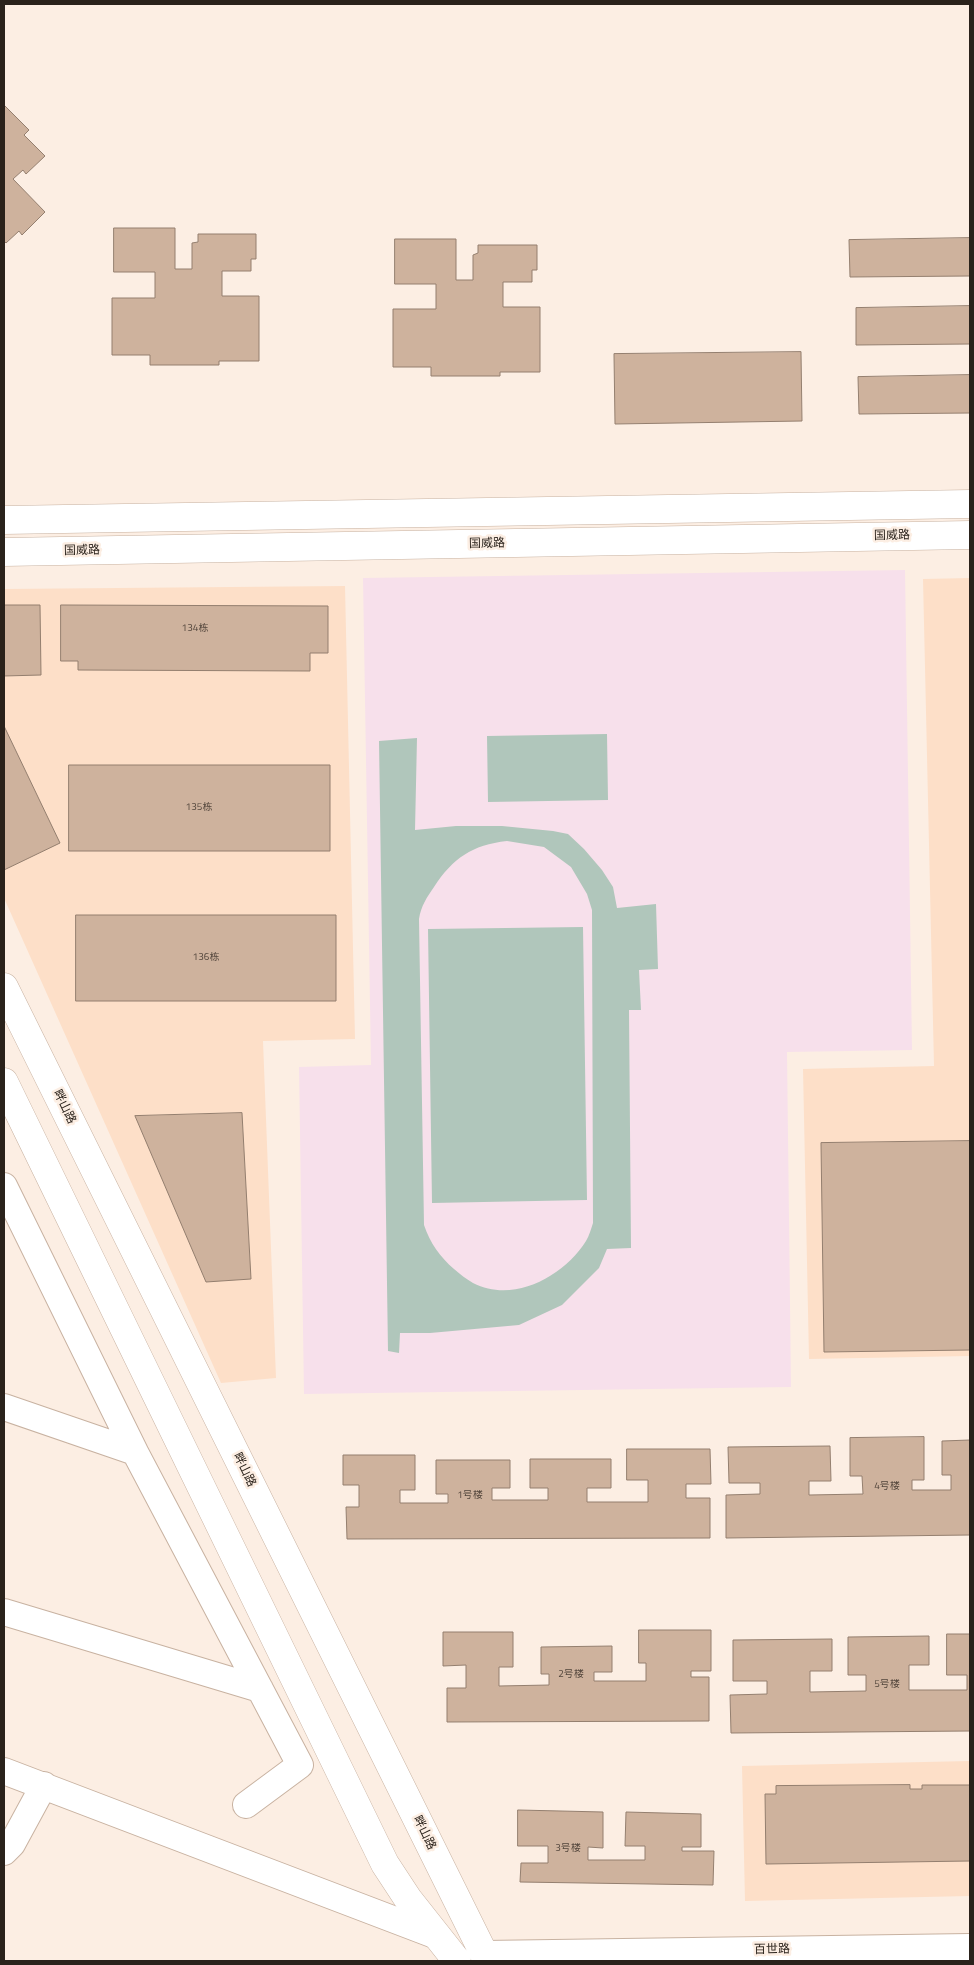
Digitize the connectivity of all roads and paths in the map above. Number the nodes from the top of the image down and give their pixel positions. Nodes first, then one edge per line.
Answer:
1 (970, 504) edge
2 (4, 520) edge
3 (970, 535) edge
4 (4, 552) edge
5 (4, 987) edge
6 (4, 1082) edge
7 (4, 1186) edge
8 (4, 1407) edge
9 (134, 1452) junction
10 (4, 1612) edge
11 (260, 1689) junction
12 (4, 1771) edge
13 (44, 1785) junction
14 (246, 1804) dead end
15 (4, 1852) edge
16 (438, 1936) junction
17 (970, 1947) edge
18 (484, 1954) joint
19 (457, 1961) edge

1 - 2 street
3 - 4 street, 国威路
5 - 18 street, 畔山路
6 - 16 street
7 - 9 street
8 - 9 street
9 - 11 street
10 - 11 street
11 - 14 street
12 - 13 street
13 - 15 street
13 - 16 street
16 - 19 street
17 - 18 street, 百世路

